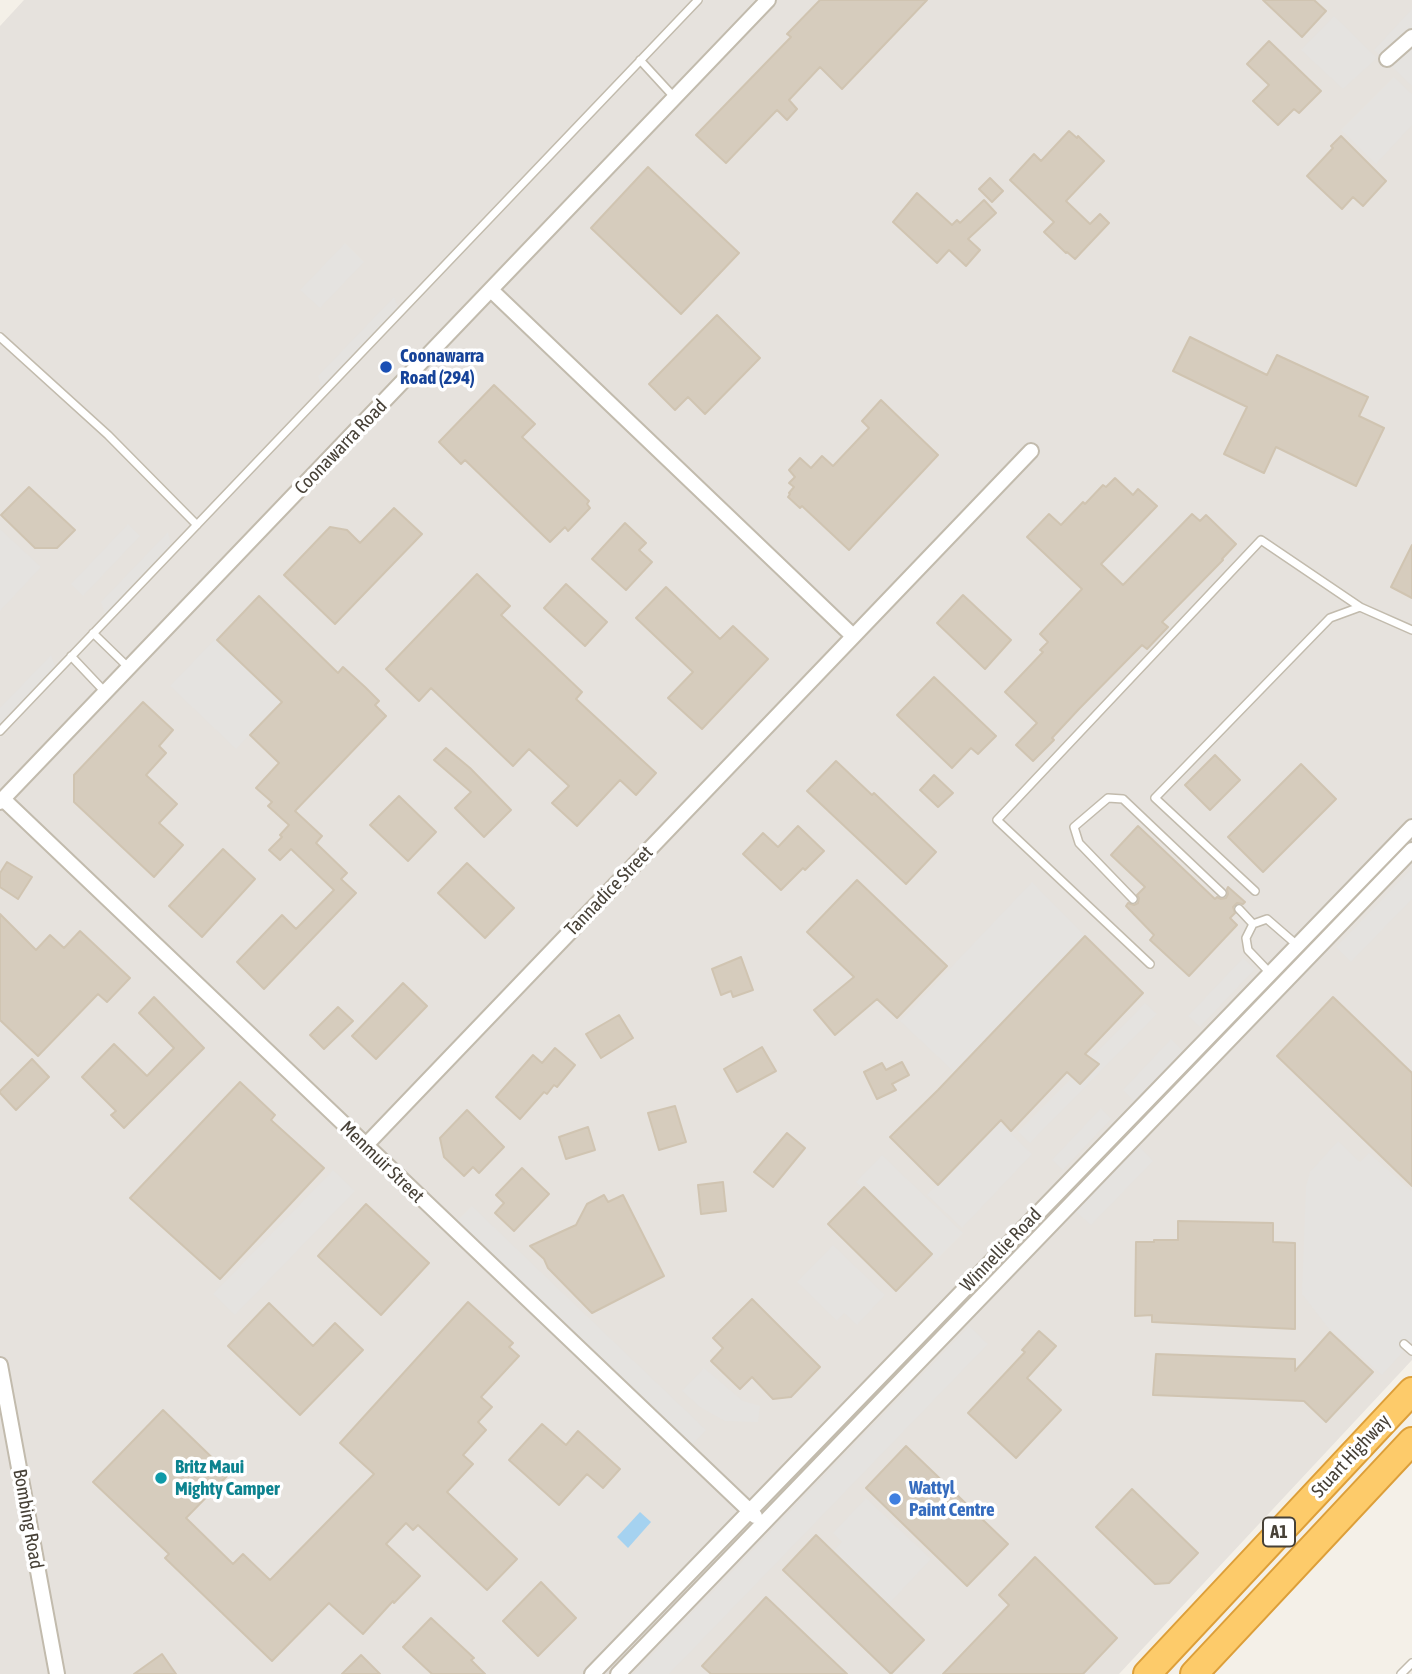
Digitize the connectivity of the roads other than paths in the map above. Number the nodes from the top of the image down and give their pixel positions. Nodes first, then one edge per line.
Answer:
1 (698, 0) edge
2 (768, 0) edge
3 (1412, 37) edge
4 (1387, 59) dead end
5 (640, 60) junction
6 (675, 97) junction
7 (491, 290) junction
8 (0, 337) edge
9 (1031, 451) dead end
10 (197, 525) junction
11 (1360, 607) junction
12 (1412, 630) edge
13 (93, 633) junction
14 (853, 636) junction
15 (71, 656) junction
16 (129, 668) junction
17 (105, 693) junction
18 (0, 731) edge
19 (1, 801) edge
20 (1412, 827) edge
21 (1412, 850) edge
22 (1255, 891) dead end
23 (1222, 893) dead end
24 (1133, 899) dead end
25 (1239, 909) dead end
26 (1253, 924) junction
27 (1297, 946) junction
28 (1150, 964) dead end
29 (1270, 974) junction
30 (365, 1146) junction
31 (1404, 1344) dead end
32 (1412, 1351) edge
33 (0, 1365) edge
34 (1412, 1391) edge
35 (1389, 1415) junction
36 (1412, 1436) edge
37 (1412, 1441) edge
38 (750, 1511) junction
39 (763, 1524) junction
40 (1412, 1663) edge
41 (57, 1674) edge
42 (592, 1674) edge
43 (618, 1674) edge
44 (1147, 1674) edge
45 (1194, 1674) edge
46 (1401, 1674) edge

1 - 5 lane
2 - 6 street, Coonawarra Road
3 - 4 street
5 - 6 lane
5 - 10 lane
6 - 7 street, Coonawarra Road
7 - 14 street
7 - 16 street, Coonawarra Road
8 - 10 lane
9 - 14 street, Tannadice Street
10 - 13 lane
11 - 12 lane
11 - 22 lane
11 - 28 lane
13 - 15 lane
13 - 16 lane
14 - 30 street, Tannadice Street
15 - 17 lane
15 - 18 lane
16 - 17 street, Coonawarra Road
17 - 19 street, Coonawarra Road
19 - 30 street, Menmuir Street
20 - 27 street, Winnellie Road
21 - 39 street, Winnellie Road
23 - 24 lane
25 - 26 lane
26 - 27 lane
26 - 29 lane
27 - 29 street, Winnellie Road
29 - 38 street, Winnellie Road
30 - 38 street, Menmuir Street
31 - 32 lane
33 - 41 street, Bombing Road
34 - 35 highway, Stuart Highway / A1
35 - 36 highway
35 - 44 highway, Stuart Highway / A1
37 - 45 highway, Stuart Highway / A1
38 - 39 street, Menmuir Street
38 - 42 street, Winnellie Road
39 - 43 street, Winnellie Road
40 - 46 lane

